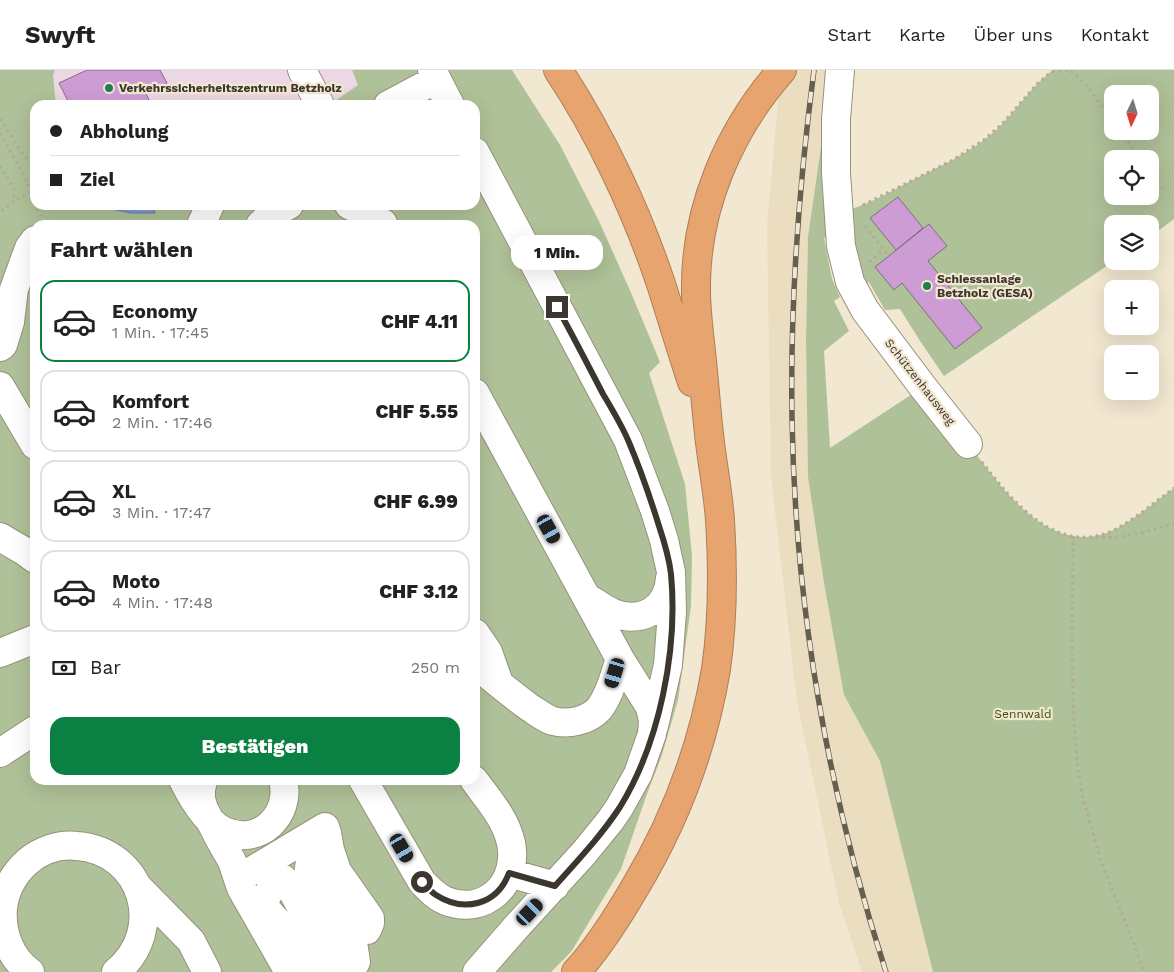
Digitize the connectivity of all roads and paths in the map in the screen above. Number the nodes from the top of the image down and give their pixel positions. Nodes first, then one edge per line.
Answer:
1 (302, 70) edge
2 (558, 70) edge
3 (782, 70) edge
4 (840, 70) edge
5 (434, 75) edge
6 (317, 100) edge
7 (396, 100) edge
8 (447, 100) edge
9 (1104, 110) edge
10 (0, 119) edge
11 (0, 132) edge
12 (30, 160) edge
13 (480, 161) edge
14 (0, 166) edge
15 (1159, 183) edge
16 (1165, 191) dead end
17 (13, 202) junction
18 (871, 202) dead end
19 (279, 210) edge
20 (361, 210) edge
21 (0, 212) edge
22 (380, 218) edge
23 (265, 220) edge
24 (863, 223) dead end
25 (30, 247) edge
26 (884, 250) junction
27 (888, 255) dead end
28 (870, 261) dead end
29 (0, 347) edge
30 (0, 386) edge
31 (480, 402) edge
32 (709, 434) junction
33 (30, 437) edge
34 (968, 444) joint
35 (1174, 488) edge
36 (1174, 524) edge
37 (1073, 536) junction
38 (1094, 536) junction
39 (0, 537) edge
40 (30, 555) edge
41 (671, 572) junction
42 (586, 597) junction
43 (480, 640) edge
44 (30, 641) edge
45 (0, 652) edge
46 (620, 659) junction
47 (480, 668) edge
48 (500, 684) junction
49 (30, 733) edge
50 (652, 734) junction
51 (0, 753) edge
52 (186, 785) edge
53 (202, 785) edge
54 (284, 785) edge
55 (366, 785) edge
56 (478, 785) edge
57 (208, 817) junction
58 (309, 851) junction
59 (276, 869) junction
60 (509, 873) junction
61 (238, 879) junction
62 (555, 886) junction
63 (138, 887) junction
64 (367, 930) junction
65 (350, 968) edge
66 (29, 971) edge
67 (116, 972) edge
68 (207, 972) edge
69 (289, 972) edge
70 (315, 972) edge
71 (477, 972) edge
72 (576, 972) edge
73 (1144, 972) edge

1 - 6 lane
2 - 32 highway
3 - 32 highway
4 - 34 lane, Schützenhausweg
5 - 7 lane
5 - 8 lane
9 - 18 path
10 - 12 path
11 - 17 path
13 - 41 lane
14 - 17 path
15 - 16 path
17 - 21 path
19 - 23 lane
20 - 22 lane
24 - 26 path
25 - 29 lane
26 - 27 path
26 - 28 path
30 - 33 lane
31 - 42 lane
32 - 72 highway
34 - 37 path
35 - 38 path
36 - 38 path
37 - 38 path
37 - 73 path
39 - 40 lane
41 - 42 lane
41 - 50 lane
42 - 46 lane
43 - 48 lane
44 - 45 lane
46 - 48 lane
46 - 50 lane
47 - 48 lane
49 - 51 lane
50 - 62 lane
52 - 57 lane
53 - 57 lane
54 - 57 lane
55 - 60 lane
56 - 60 lane
57 - 61 lane
58 - 59 lane
58 - 64 lane
58 - 64 lane
58 - 65 lane
59 - 61 lane
59 - 65 lane
59 - 70 lane
60 - 62 lane
61 - 69 lane
62 - 71 lane
63 - 66 lane
63 - 67 lane
63 - 68 lane
64 - 65 lane

